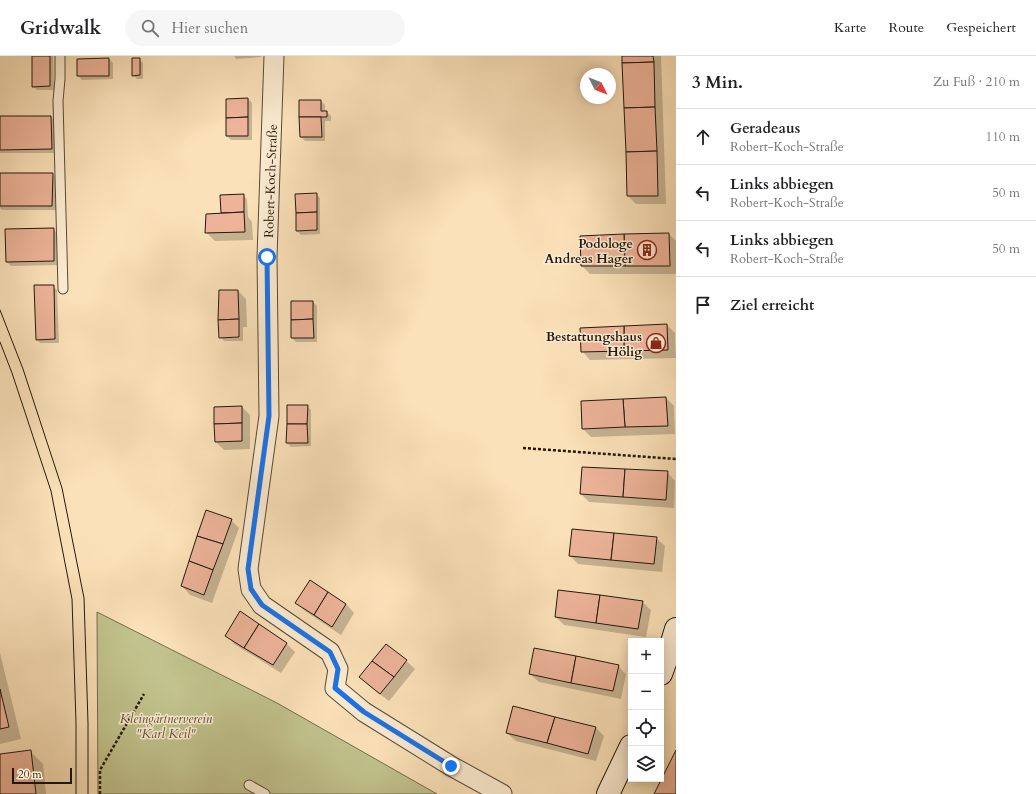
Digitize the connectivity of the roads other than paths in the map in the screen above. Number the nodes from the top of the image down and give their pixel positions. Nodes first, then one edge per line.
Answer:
1 (60, 56) edge
2 (274, 56) edge
3 (63, 289) dead end
4 (676, 629) edge
5 (664, 666) edge
6 (628, 752) edge
7 (249, 785) dead end
8 (265, 794) edge
9 (502, 794) edge
10 (608, 794) edge

1 - 3 lane
2 - 9 street, Robert-Koch-Straße
4 - 5 main road
6 - 10 main road
7 - 8 lane

